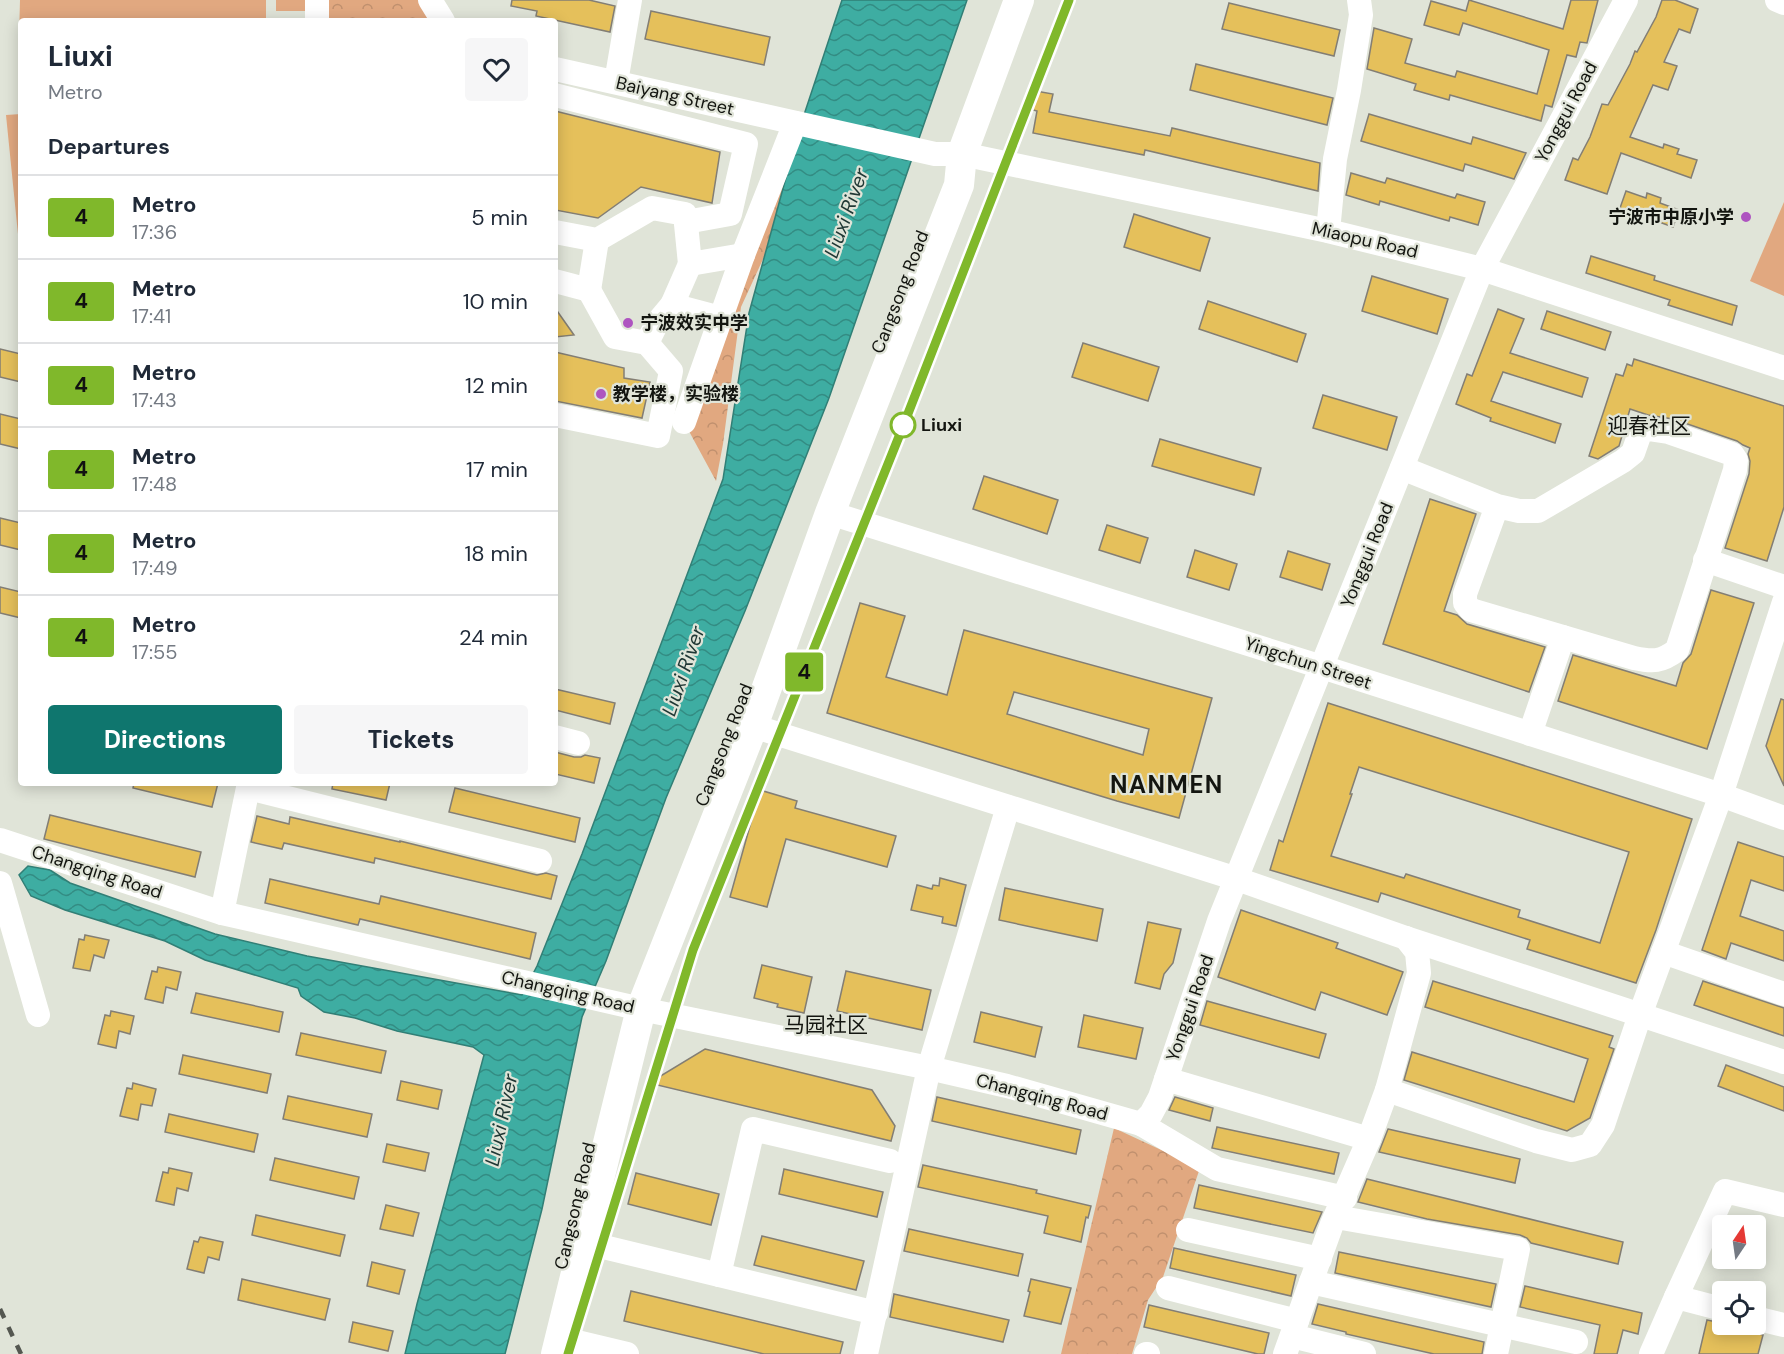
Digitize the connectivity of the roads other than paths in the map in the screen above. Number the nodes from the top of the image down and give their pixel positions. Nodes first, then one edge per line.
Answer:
1 (317, 0) edge
2 (430, 0) edge
3 (448, 0) edge
4 (630, 0) edge
5 (1019, 0) edge
6 (1359, 0) edge
7 (1626, 0) edge
8 (1777, 0) edge
9 (1784, 3) edge
10 (317, 18) edge
11 (441, 18) edge
12 (455, 18) edge
13 (558, 70) edge
14 (616, 82) junction
15 (558, 96) edge
16 (795, 123) junction
17 (948, 154) junction
18 (686, 222) junction
19 (1328, 231) junction
20 (558, 233) edge
21 (597, 240) junction
22 (743, 255) junction
23 (690, 264) junction
24 (1482, 269) junction
25 (558, 282) edge
26 (589, 290) junction
27 (672, 304) junction
28 (721, 318) junction
29 (647, 343) junction
30 (1784, 368) edge
31 (558, 416) edge
32 (684, 422) dead end
33 (1402, 468) junction
34 (1497, 506) junction
35 (830, 513) junction
36 (1706, 560) junction
37 (1784, 587) edge
38 (1784, 602) edge
39 (1563, 637) junction
40 (1322, 667) junction
41 (753, 726) junction
42 (1530, 734) junction
43 (249, 786) edge
44 (1721, 795) junction
45 (1008, 807) junction
46 (1784, 818) edge
47 (0, 840) edge
48 (540, 861) dead end
49 (1237, 879) junction
50 (0, 883) edge
51 (222, 913) junction
52 (1406, 938) junction
53 (1663, 952) junction
54 (1784, 994) edge
55 (626, 1005) junction
56 (38, 1015) dead end
57 (1640, 1015) junction
58 (1784, 1062) edge
59 (929, 1068) junction
60 (1166, 1079) junction
61 (1387, 1089) junction
62 (1141, 1124) junction
63 (1370, 1139) junction
64 (890, 1161) dead end
65 (1784, 1205) edge
66 (1340, 1207) junction
67 (1188, 1230) dead end
68 (583, 1242) junction
69 (1320, 1259) junction
70 (719, 1275) junction
71 (1311, 1282) junction
72 (1168, 1288) dead end
73 (1676, 1297) junction
74 (1712, 1306) edge
75 (876, 1313) junction
76 (1766, 1321) edge
77 (1784, 1326) edge
78 (1502, 1327) junction
79 (1291, 1337) edge
80 (1576, 1342) dead end
81 (552, 1349) edge
82 (627, 1354) edge
83 (866, 1354) edge
84 (1364, 1354) edge
85 (1496, 1354) edge
86 (1651, 1354) edge

1 - 10 street
2 - 11 street
3 - 12 street
4 - 14 street
5 - 17 main road, Cangsong Road
6 - 19 street
7 - 24 street, Yonggui Road
8 - 9 street
13 - 14 street, Baiyang Street
14 - 16 street, Baiyang Street
15 - 18 street
16 - 17 street, Baiyang Street
16 - 22 street
17 - 19 street, Miaopu Road
17 - 35 main road, Cangsong Road
17 - 55 main road, Cangsong Road
18 - 21 street
18 - 23 street
19 - 24 street, Miaopu Road
20 - 21 street
21 - 26 street
22 - 23 street
22 - 28 street
23 - 27 street
24 - 30 street, Miaopu Road
24 - 33 street, Yonggui Road
25 - 26 street
26 - 29 street
27 - 28 street
27 - 29 street
28 - 32 street
29 - 31 street
33 - 34 street
33 - 40 street, Yonggui Road
34 - 36 street
34 - 39 street
35 - 40 street, Yingchun Street
35 - 41 main road, Cangsong Road
36 - 37 street
36 - 39 street
38 - 44 street
39 - 42 street
40 - 42 street, Yingchun Street
40 - 49 street, Yonggui Road
41 - 45 street
41 - 55 main road, Cangsong Road
42 - 44 street, Yingchun Street
43 - 48 street
43 - 51 street
44 - 46 street, Yingchun Street
44 - 53 street
45 - 49 street
45 - 59 street
47 - 51 street, Changqing Road
49 - 52 street
49 - 60 street, Yonggui Road
50 - 56 street
51 - 55 street, Changqing Road
52 - 57 street
52 - 61 street
53 - 54 street
53 - 57 street
55 - 59 street, Changqing Road
55 - 68 main road, Cangsong Road
55 - 81 main road, Cangsong Road
57 - 58 street
57 - 61 street
59 - 62 street, Changqing Road
59 - 75 street
60 - 62 street, Yonggui Road
60 - 63 street
61 - 63 street
62 - 66 street, Changqing Road
63 - 66 street
64 - 70 street
65 - 73 street
66 - 69 street
66 - 78 street, Changqing Road
67 - 69 street
68 - 70 street
68 - 81 main road, Cangsong Road
69 - 71 street
70 - 75 street
71 - 78 street
71 - 79 street
72 - 79 street
73 - 74 street
73 - 86 street
75 - 83 street
76 - 77 street
78 - 80 street
78 - 85 street
79 - 84 street
81 - 82 street

